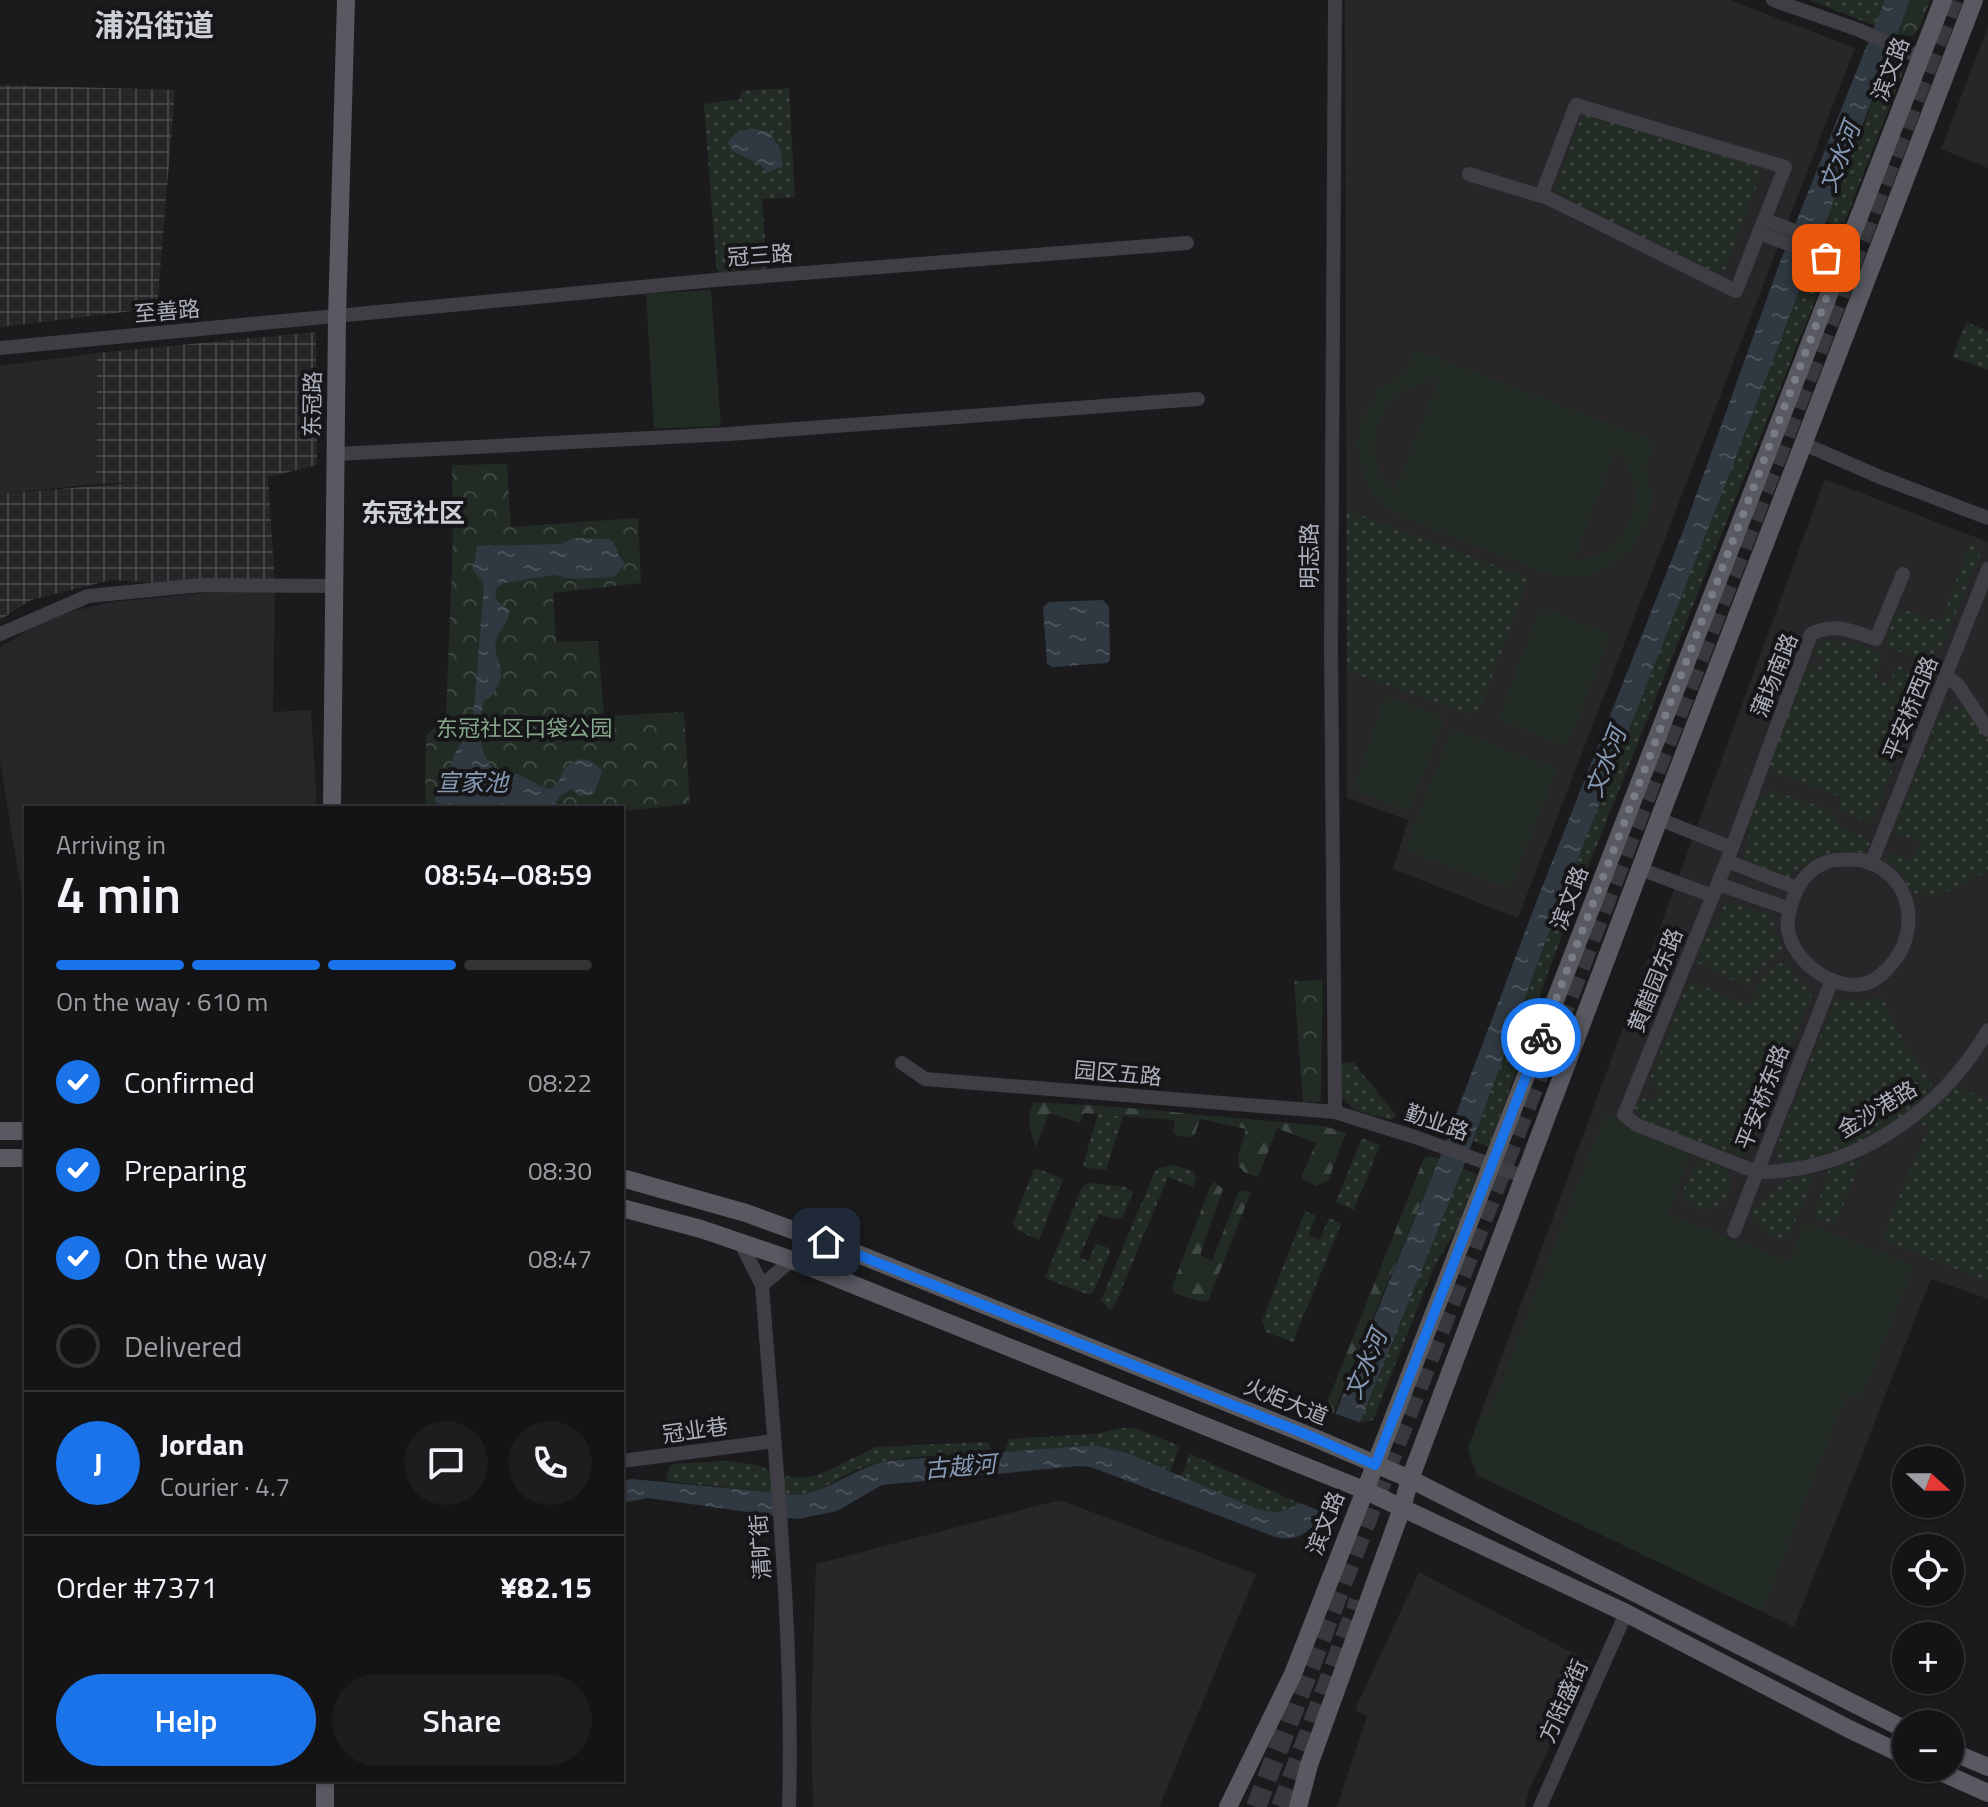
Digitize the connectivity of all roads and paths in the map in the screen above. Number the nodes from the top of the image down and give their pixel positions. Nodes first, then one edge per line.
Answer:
1 (346, 0) edge
2 (1335, 0) edge
3 (1773, 0) edge
4 (1943, 0) edge
5 (1974, 0) edge
6 (1912, 53) junction
7 (1469, 174) dead end
8 (1541, 196) junction
9 (1768, 229) junction
10 (1187, 243) dead end
11 (1835, 254) junction
12 (337, 317) junction
13 (0, 348) edge
14 (1198, 399) dead end
15 (1804, 444) junction
16 (336, 454) junction
17 (1988, 518) edge
18 (1988, 569) edge
19 (1903, 574) dead end
20 (335, 586) junction
21 (0, 634) edge
22 (1947, 676) junction
23 (1988, 730) edge
24 (332, 806) edge
25 (1659, 819) junction
26 (1730, 854) junction
27 (1871, 864) junction
28 (1640, 869) junction
29 (1797, 888) junction
30 (1715, 890) junction
31 (1790, 909) junction
32 (1832, 980) junction
33 (1988, 1030) edge
34 (902, 1063) dead end
35 (1335, 1112) junction
36 (0, 1131) edge
37 (24, 1131) edge
38 (0, 1158) edge
39 (24, 1158) edge
40 (1485, 1162) junction
41 (1757, 1172) junction
42 (1525, 1177) junction
43 (624, 1179) edge
44 (624, 1209) edge
45 (1734, 1231) dead end
46 (740, 1242) junction
47 (792, 1260) junction
48 (901, 1271) junction
49 (762, 1285) junction
50 (889, 1298) junction
51 (774, 1441) junction
52 (624, 1461) edge
53 (1375, 1465) junction
54 (1410, 1479) junction
55 (1364, 1490) junction
56 (1402, 1508) junction
57 (1626, 1613) junction
58 (1892, 1723) edge
59 (1892, 1749) edge
60 (1964, 1757) edge
61 (1988, 1767) edge
62 (325, 1782) edge
63 (1963, 1782) edge
64 (1988, 1793) edge
65 (325, 1807) edge
66 (789, 1807) edge
67 (1228, 1807) edge
68 (1298, 1807) edge
69 (1540, 1807) edge

1 - 12 main road, 东冠路
2 - 35 street, 明志路
3 - 6 street
4 - 6 main road, 滨文路
5 - 15 main road
6 - 11 main road, 滨文路
7 - 8 street
8 - 9 street
8 - 9 street
9 - 11 street
10 - 12 street, 冠三路
11 - 40 main road, 滨文路
12 - 13 street, 至善路
12 - 16 main road, 东冠路
14 - 16 street
15 - 17 street
15 - 25 main road
16 - 20 main road, 东冠路
18 - 22 street, 平安桥西路
19 - 26 street, 蒲场南路
20 - 21 street
20 - 24 main road, 东冠路
22 - 23 street
22 - 27 street, 平安桥西路
25 - 26 street
25 - 28 main road
26 - 29 street
26 - 30 street, 黄醋园东路
27 - 29 street
27 - 32 street
28 - 30 street
28 - 42 main road
29 - 31 street
30 - 31 street
30 - 41 street, 黄醋园东路
31 - 32 street
32 - 41 street, 平安桥东路
33 - 41 street, 金沙港路
34 - 35 street, 园区五路
35 - 40 street, 勤业路
36 - 37 main road
38 - 39 main road
40 - 42 street, 勤业路
40 - 53 main road, 滨文路
41 - 45 street, 平安桥东路
42 - 54 main road
43 - 48 main road, 火炬大道
44 - 46 main road
46 - 47 main road
46 - 49 street, 清旷街
47 - 49 street
47 - 50 main road
48 - 50 main road
48 - 53 main road, 火炬大道
49 - 51 street, 清旷街
50 - 55 main road
51 - 52 street, 冠业巷
51 - 66 street, 清旷街
53 - 54 main road, 火炬大道
53 - 55 main road, 滨文路
54 - 56 main road
54 - 58 main road, 火炬大道
55 - 56 main road
55 - 67 main road, 滨文路
56 - 57 main road
56 - 68 main road
57 - 59 main road
57 - 69 street, 方陆盛街
60 - 61 main road
62 - 65 main road
63 - 64 main road

